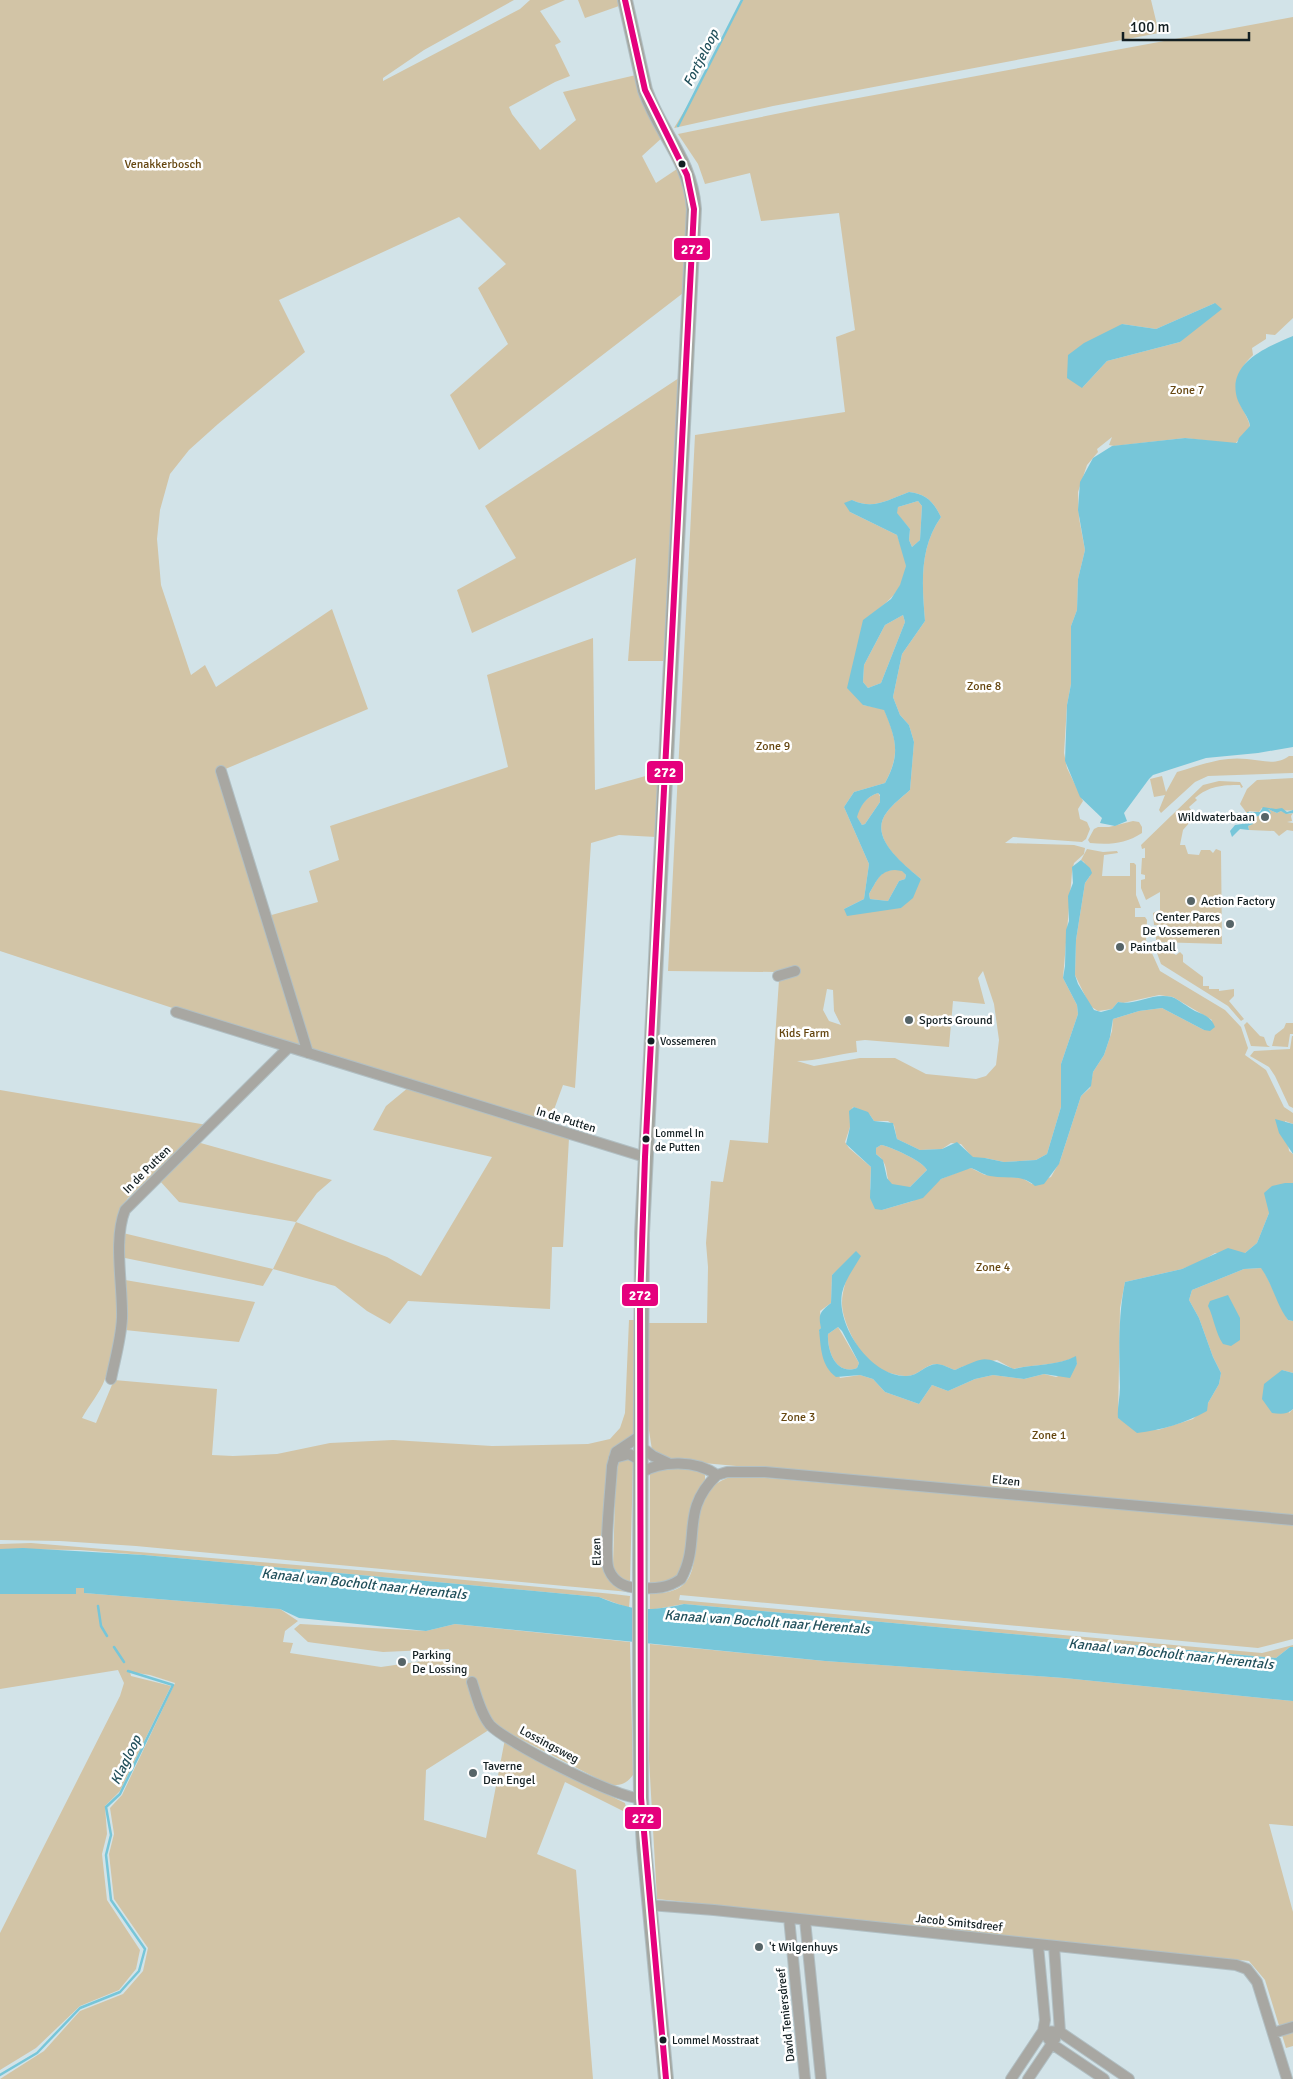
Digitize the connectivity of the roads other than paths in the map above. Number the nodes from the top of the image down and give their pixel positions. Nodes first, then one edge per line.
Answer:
1 (625, 0) edge
2 (221, 771) dead end
3 (795, 971) dead end
4 (778, 976) dead end
5 (176, 1012) dead end
6 (288, 1048) junction
7 (308, 1053) junction
8 (645, 1157) junction
9 (112, 1379) dead end
10 (640, 1454) junction
11 (614, 1458) junction
12 (668, 1463) junction
13 (717, 1475) junction
14 (1293, 1520) edge
15 (472, 1682) dead end
16 (641, 1798) junction
17 (650, 1905) junction
18 (789, 1918) junction
19 (805, 1920) junction
20 (1038, 1945) junction
21 (1054, 1946) junction
22 (1293, 2027) edge
23 (1044, 2031) junction
24 (1060, 2032) junction
25 (1273, 2033) junction
26 (1052, 2044) junction
27 (666, 2079) edge
28 (805, 2079) edge
29 (821, 2079) edge
30 (1011, 2079) edge
31 (1028, 2079) edge
32 (1104, 2079) edge
33 (1129, 2079) edge
34 (1287, 2079) edge

1 - 8 main road
2 - 7 street
3 - 4 street
5 - 6 street, In de Putten
6 - 7 street, In de Putten
6 - 9 street, In de Putten
7 - 8 street, In de Putten
8 - 10 main road
10 - 11 street, Elzen
10 - 11 street, Elzen
10 - 12 street, Elzen
10 - 12 street, Elzen
10 - 16 main road, bridge
11 - 13 street, Elzen
12 - 13 street, Elzen
13 - 14 street, Elzen
15 - 16 street, Lossingsweg
16 - 17 main road
17 - 18 street, Jacob Smitsdreef
17 - 27 main road
18 - 19 street, Jacob Smitsdreef
18 - 28 street, David Teniersdreef
19 - 20 street, Jacob Smitsdreef
19 - 29 street
20 - 21 street, Jacob Smitsdreef
20 - 23 street
21 - 24 street
21 - 25 street, Jacob Smitsdreef
22 - 25 street
23 - 24 street
23 - 26 street
23 - 30 street
24 - 26 street
24 - 33 street
25 - 34 street
26 - 31 street
26 - 32 street

